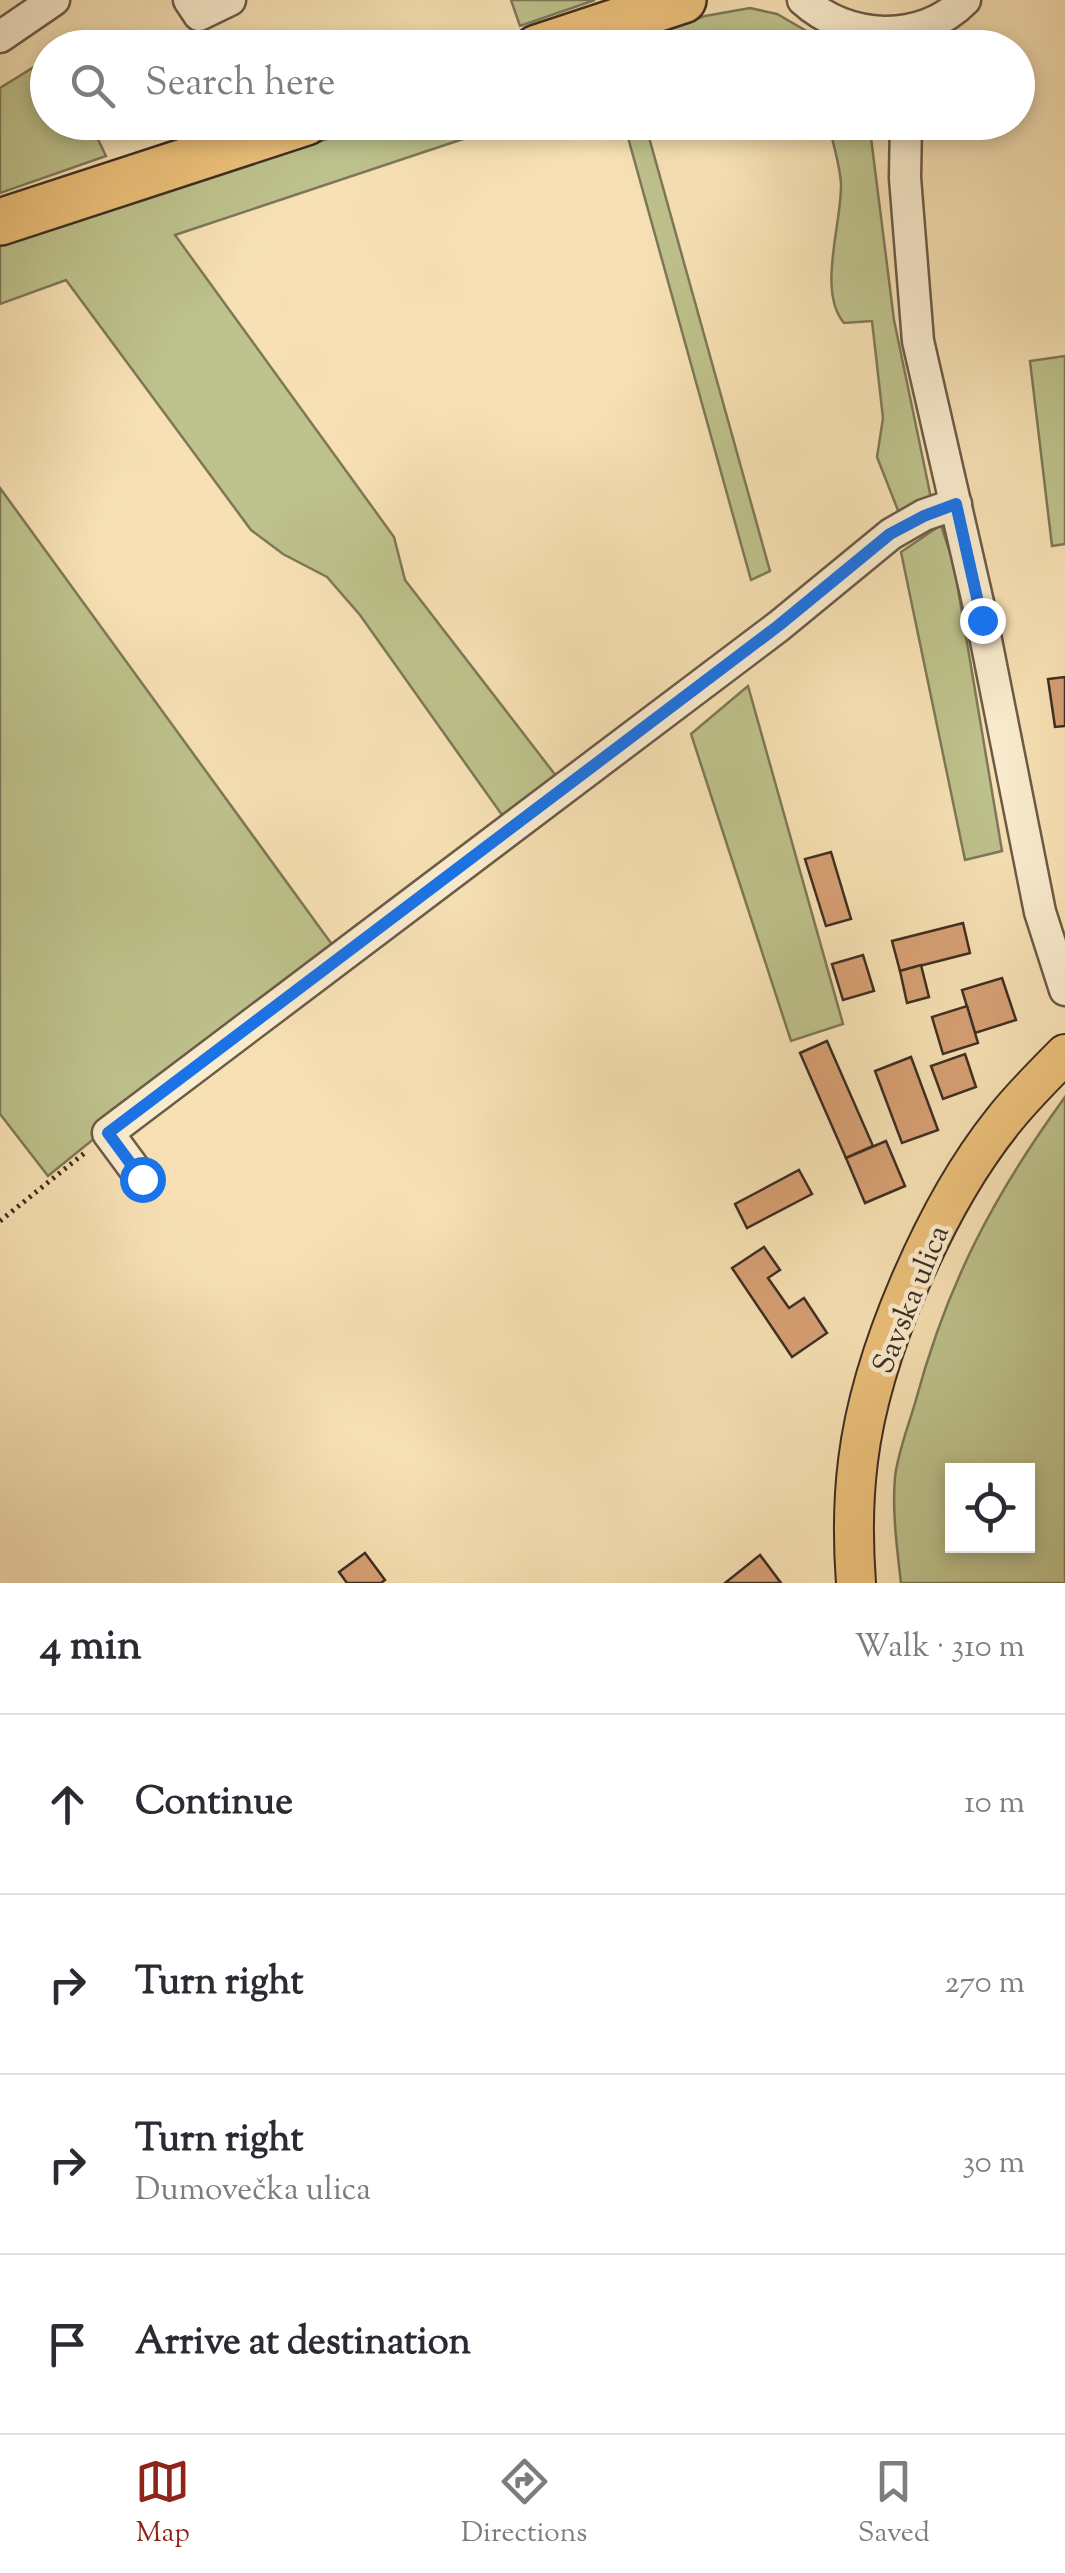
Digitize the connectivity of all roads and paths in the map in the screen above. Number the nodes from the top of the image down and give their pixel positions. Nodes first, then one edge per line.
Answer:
1 (54, 0) edge
2 (189, 0) edge
3 (230, 0) edge
4 (683, 0) edge
5 (803, 0) edge
6 (965, 0) edge
7 (13, 19) edge
8 (591, 30) edge
9 (847, 30) edge
10 (930, 30) edge
11 (251, 140) edge
12 (898, 140) edge
13 (906, 140) edge
14 (905, 178) junction
15 (0, 222) edge
16 (956, 504) junction
17 (1065, 990) edge
18 (1065, 1054) edge
19 (108, 1133) junction
20 (142, 1179) dead end
21 (0, 1221) edge
22 (856, 1583) edge

1 - 7 street
2 - 3 street
4 - 8 highway
5 - 9 street
6 - 10 street
11 - 15 highway
12 - 14 street
13 - 14 street
14 - 16 street
16 - 17 street
16 - 19 street
18 - 22 main road, Savska ulica
19 - 20 street
19 - 21 path

